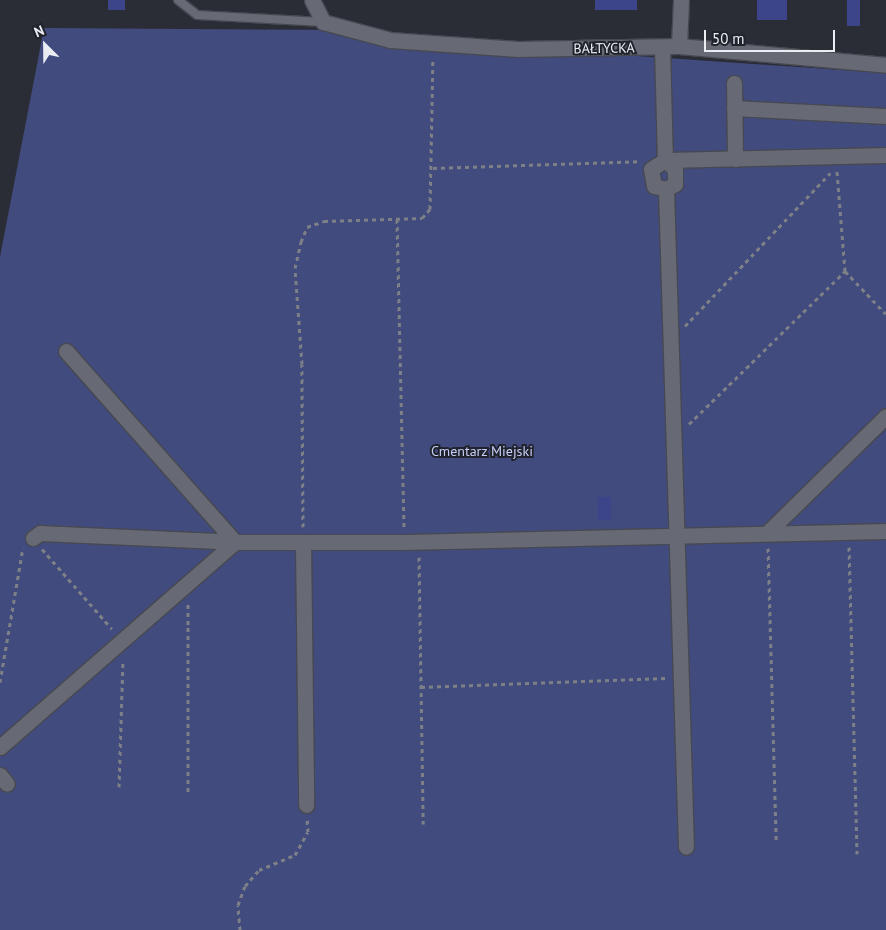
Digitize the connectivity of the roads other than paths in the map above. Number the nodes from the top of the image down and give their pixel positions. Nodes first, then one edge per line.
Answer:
1 (178, 0) edge
2 (312, 0) edge
3 (680, 0) edge
4 (323, 22) junction
5 (662, 46) junction
6 (679, 46) junction
7 (886, 65) edge
8 (734, 83) dead end
9 (734, 108) junction
10 (886, 116) edge
11 (886, 155) edge
12 (735, 158) junction
13 (665, 160) junction
14 (66, 350) dead end
15 (886, 416) edge
16 (886, 531) edge
17 (768, 532) junction
18 (678, 533) junction
19 (33, 538) road end
20 (235, 542) junction
21 (303, 542) junction
22 (0, 747) edge
23 (306, 805) road end
24 (686, 847) dead end

1 - 4 lane
2 - 4 street
3 - 6 street
4 - 5 street, BAŁTYCKA
5 - 6 street, BAŁTYCKA
5 - 13 street
6 - 7 street, BAŁTYCKA
8 - 9 street
9 - 10 street
9 - 12 street
11 - 12 street
12 - 13 street
13 - 18 street
14 - 20 street
15 - 17 street
16 - 17 street
17 - 18 street
18 - 21 street
18 - 24 street
19 - 20 street
20 - 21 street
20 - 22 street
21 - 23 street

